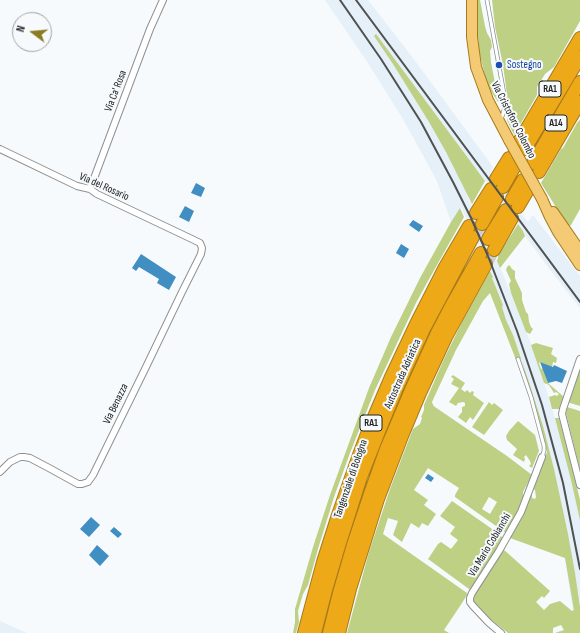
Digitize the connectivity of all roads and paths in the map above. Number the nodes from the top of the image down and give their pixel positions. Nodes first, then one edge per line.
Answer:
1 (163, 0) edge
2 (472, 0) edge
3 (487, 0) edge
4 (580, 36) edge
5 (580, 57) edge
6 (580, 82) edge
7 (580, 102) edge
8 (500, 123) junction
9 (518, 143) junction
10 (0, 149) edge
11 (512, 162) dead end
12 (526, 185) dead end
13 (90, 189) junction
14 (542, 199) junction
15 (479, 218) tunnel mouth
16 (471, 231) joint
17 (200, 243) joint
18 (491, 244) tunnel mouth
19 (580, 251) edge
20 (580, 265) edge
21 (518, 359) dead end
22 (580, 359) edge
23 (542, 457) joint
24 (0, 472) edge
25 (580, 485) edge
26 (304, 633) edge
27 (315, 633) edge
28 (329, 633) edge
29 (339, 633) edge
30 (501, 633) edge

1 - 13 street, Via Ca' Rosa
2 - 8 main road, Via Cristoforo Colombo
3 - 8 lane
4 - 9 highway, RA1
5 - 9 highway, A14
6 - 7 highway, A14
8 - 9 main road, Via Cristoforo Colombo
9 - 14 main road, Via Cristoforo Colombo, bridge
10 - 13 street, Via del Rosario
11 - 15 highway
12 - 18 highway
13 - 17 street, Via del Rosario
14 - 19 main road, Via Cristoforo Colombo
14 - 20 main road, Via Cristoforo Colombo
16 - 26 highway, Tangenziale di Bologna / RA1
16 - 27 highway, Autostrada Adriatica
17 - 24 street, Via Benazza
21 - 23 lane
22 - 25 street
23 - 30 street, Via Mario Cobianchi
28 - 29 highway, Autostrada Adriatica

